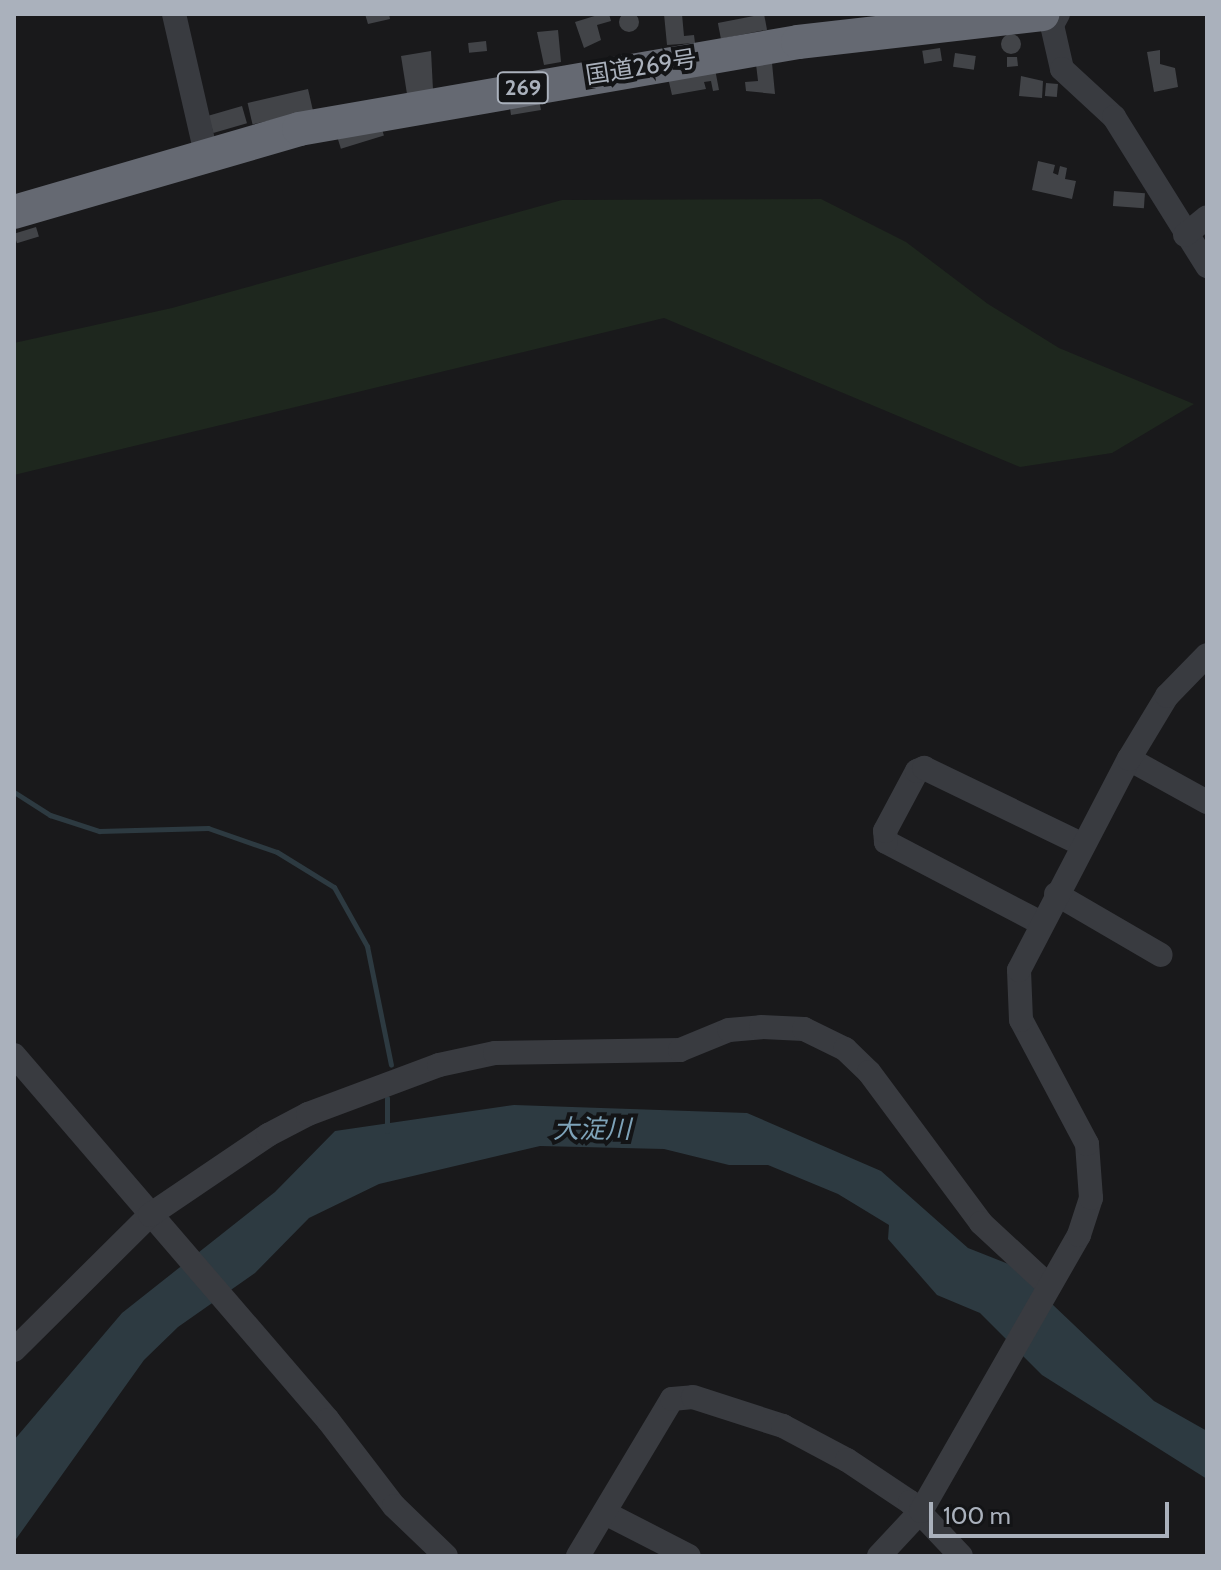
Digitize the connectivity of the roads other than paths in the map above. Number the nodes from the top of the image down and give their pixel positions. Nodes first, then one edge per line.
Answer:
1 (174, 14) edge
2 (1042, 14) edge
3 (1058, 14) edge
4 (206, 154) junction
5 (14, 212) edge
6 (1207, 217) edge
7 (1185, 235) junction
8 (1207, 266) edge
9 (1207, 655) edge
10 (1129, 759) junction
11 (1207, 802) edge
12 (1083, 845) junction
13 (1056, 894) junction
14 (1041, 923) junction
15 (1161, 955) dead end
16 (14, 1055) edge
17 (154, 1220) junction
18 (1049, 1286) junction
19 (14, 1350) edge
20 (921, 1511) junction
21 (605, 1513) junction
22 (446, 1556) edge
23 (578, 1556) edge
24 (689, 1556) edge
25 (879, 1556) edge
26 (961, 1556) edge

1 - 4 street
2 - 4 highway, 国道269号 / 269
3 - 7 street
4 - 5 highway, 国道269号 / 269
6 - 7 street
7 - 8 street
9 - 10 street
10 - 11 street
10 - 12 street
12 - 13 street
12 - 14 street
13 - 14 street
13 - 15 street
14 - 18 street
16 - 17 street
17 - 18 street
17 - 19 street
17 - 22 street
18 - 20 street
20 - 21 street
20 - 25 street
20 - 26 street
21 - 23 street
21 - 24 street

